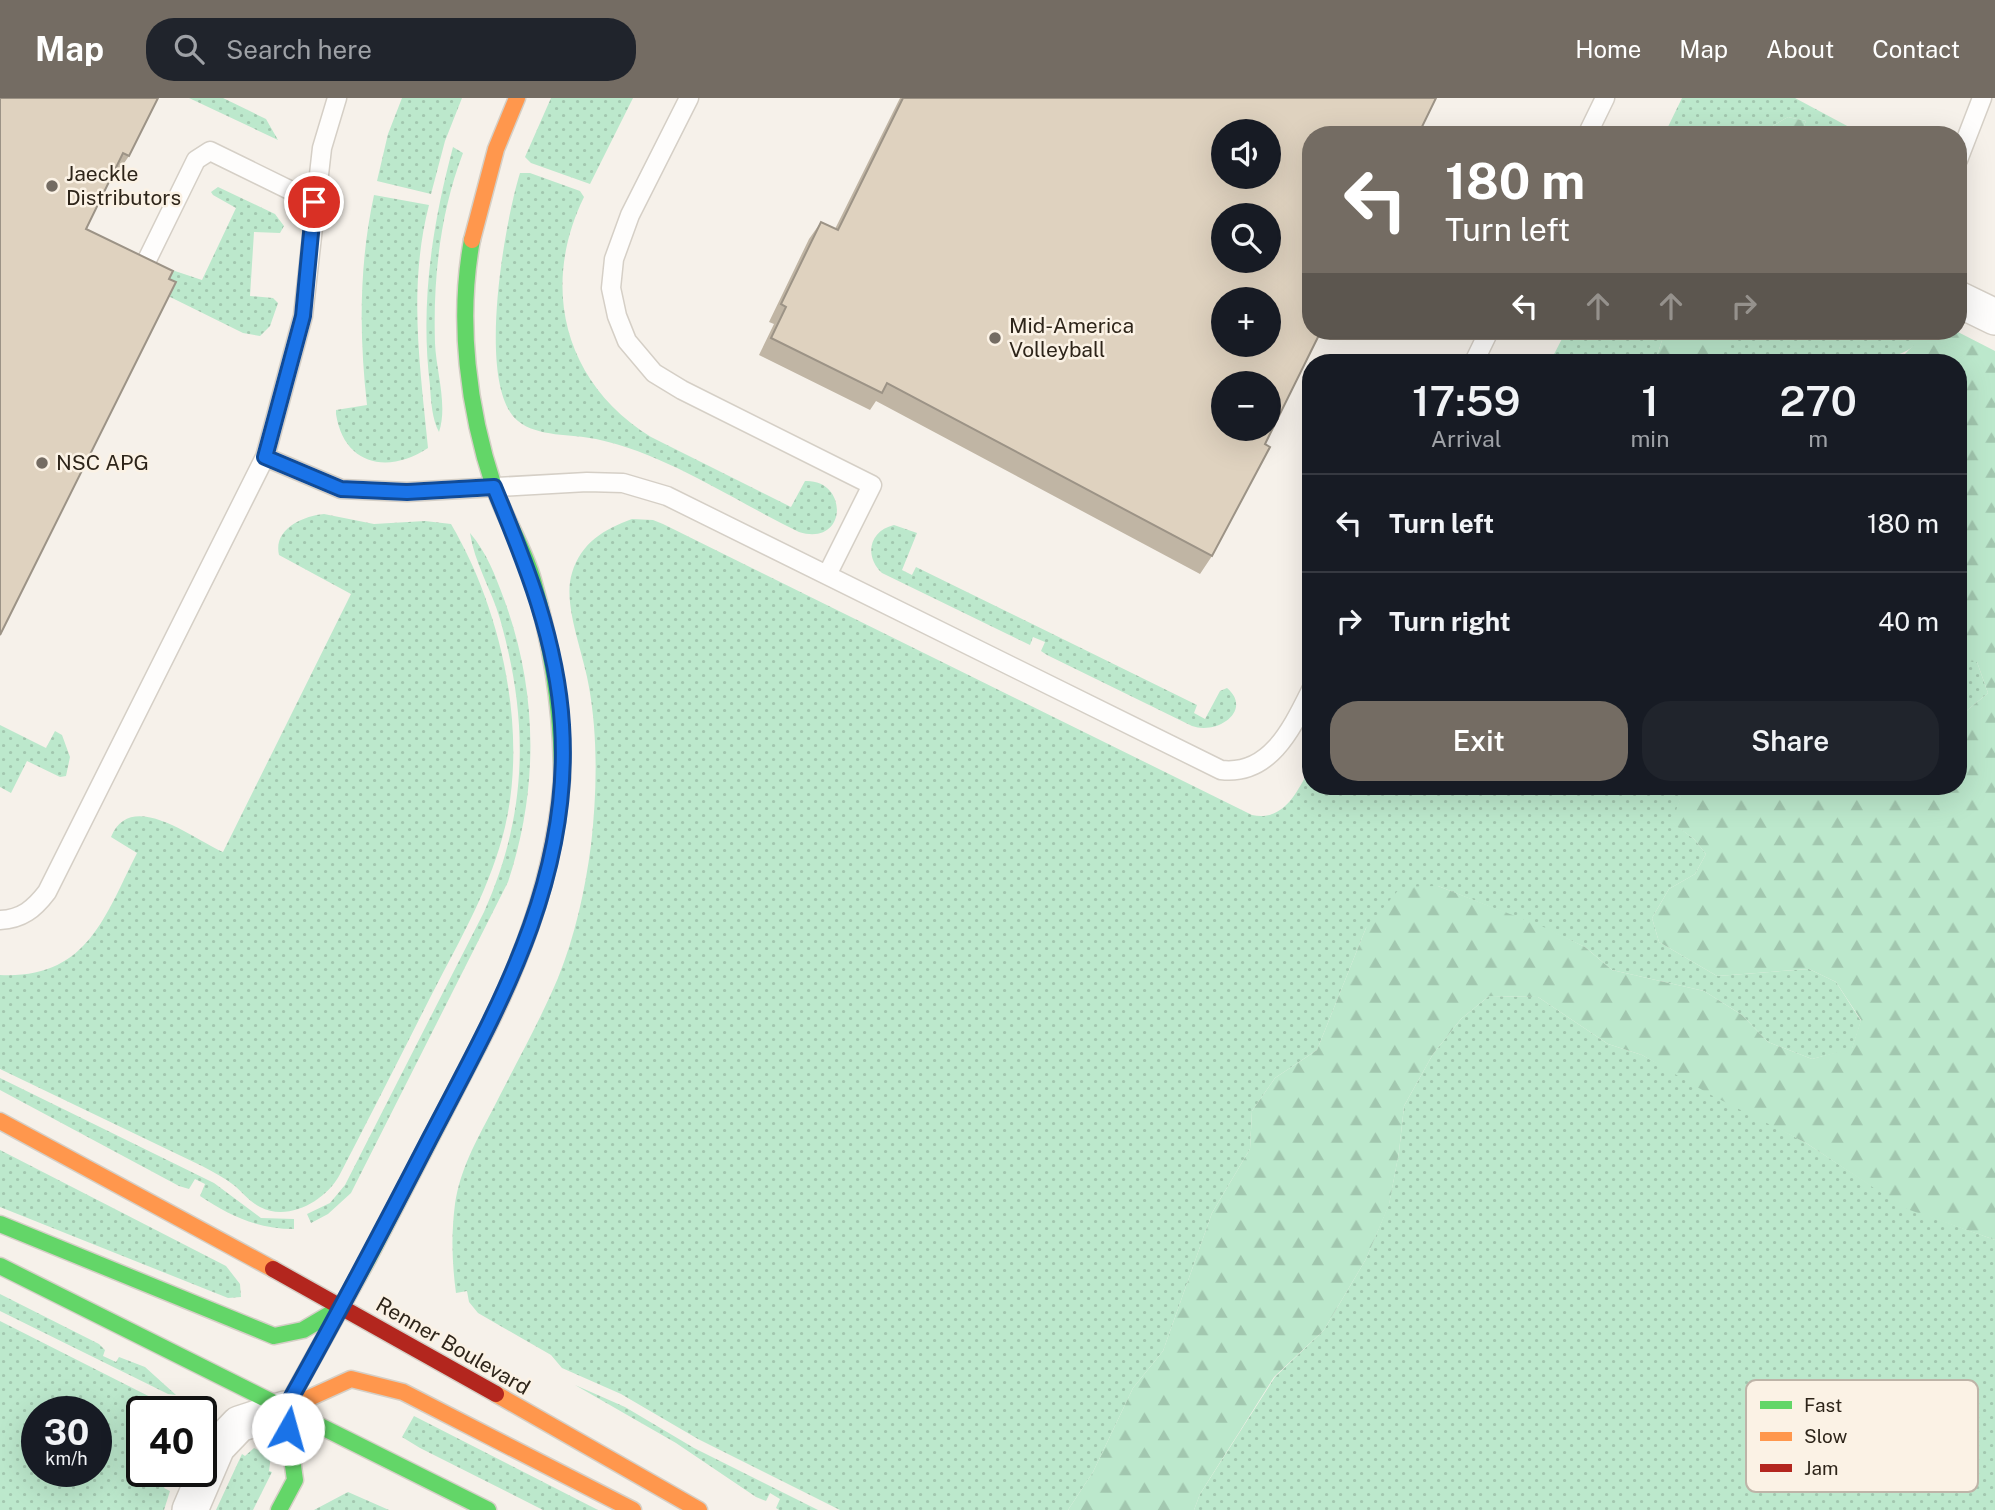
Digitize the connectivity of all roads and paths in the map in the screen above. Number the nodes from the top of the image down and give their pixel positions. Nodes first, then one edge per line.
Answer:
1 (337, 98) edge
2 (517, 98) edge
3 (689, 98) edge
4 (1605, 98) edge
5 (1982, 98) edge
6 (1591, 126) edge
7 (1967, 137) edge
8 (314, 202) junction
9 (144, 266) edge
10 (1967, 303) edge
11 (1995, 317) edge
12 (265, 457) junction
13 (494, 487) junction
14 (827, 575) junction
15 (1302, 706) edge
16 (0, 920) edge
17 (0, 1121) edge
18 (0, 1224) edge
19 (0, 1266) edge
20 (342, 1307) junction
21 (285, 1409) junction
22 (190, 1510) edge
23 (279, 1510) edge
24 (488, 1510) edge
25 (633, 1510) edge
26 (699, 1510) edge

1 - 8 lane
2 - 13 main road
3 - 14 lane
4 - 6 lane
5 - 7 lane
8 - 9 lane
8 - 12 lane
10 - 11 street
12 - 13 lane
12 - 16 lane
13 - 14 lane
13 - 20 main road
14 - 15 lane
17 - 20 main road, Renner Boulevard
18 - 20 main road
19 - 21 main road
20 - 21 main road
20 - 26 main road, Renner Boulevard
21 - 22 street
21 - 23 main road
21 - 24 main road
21 - 25 main road

